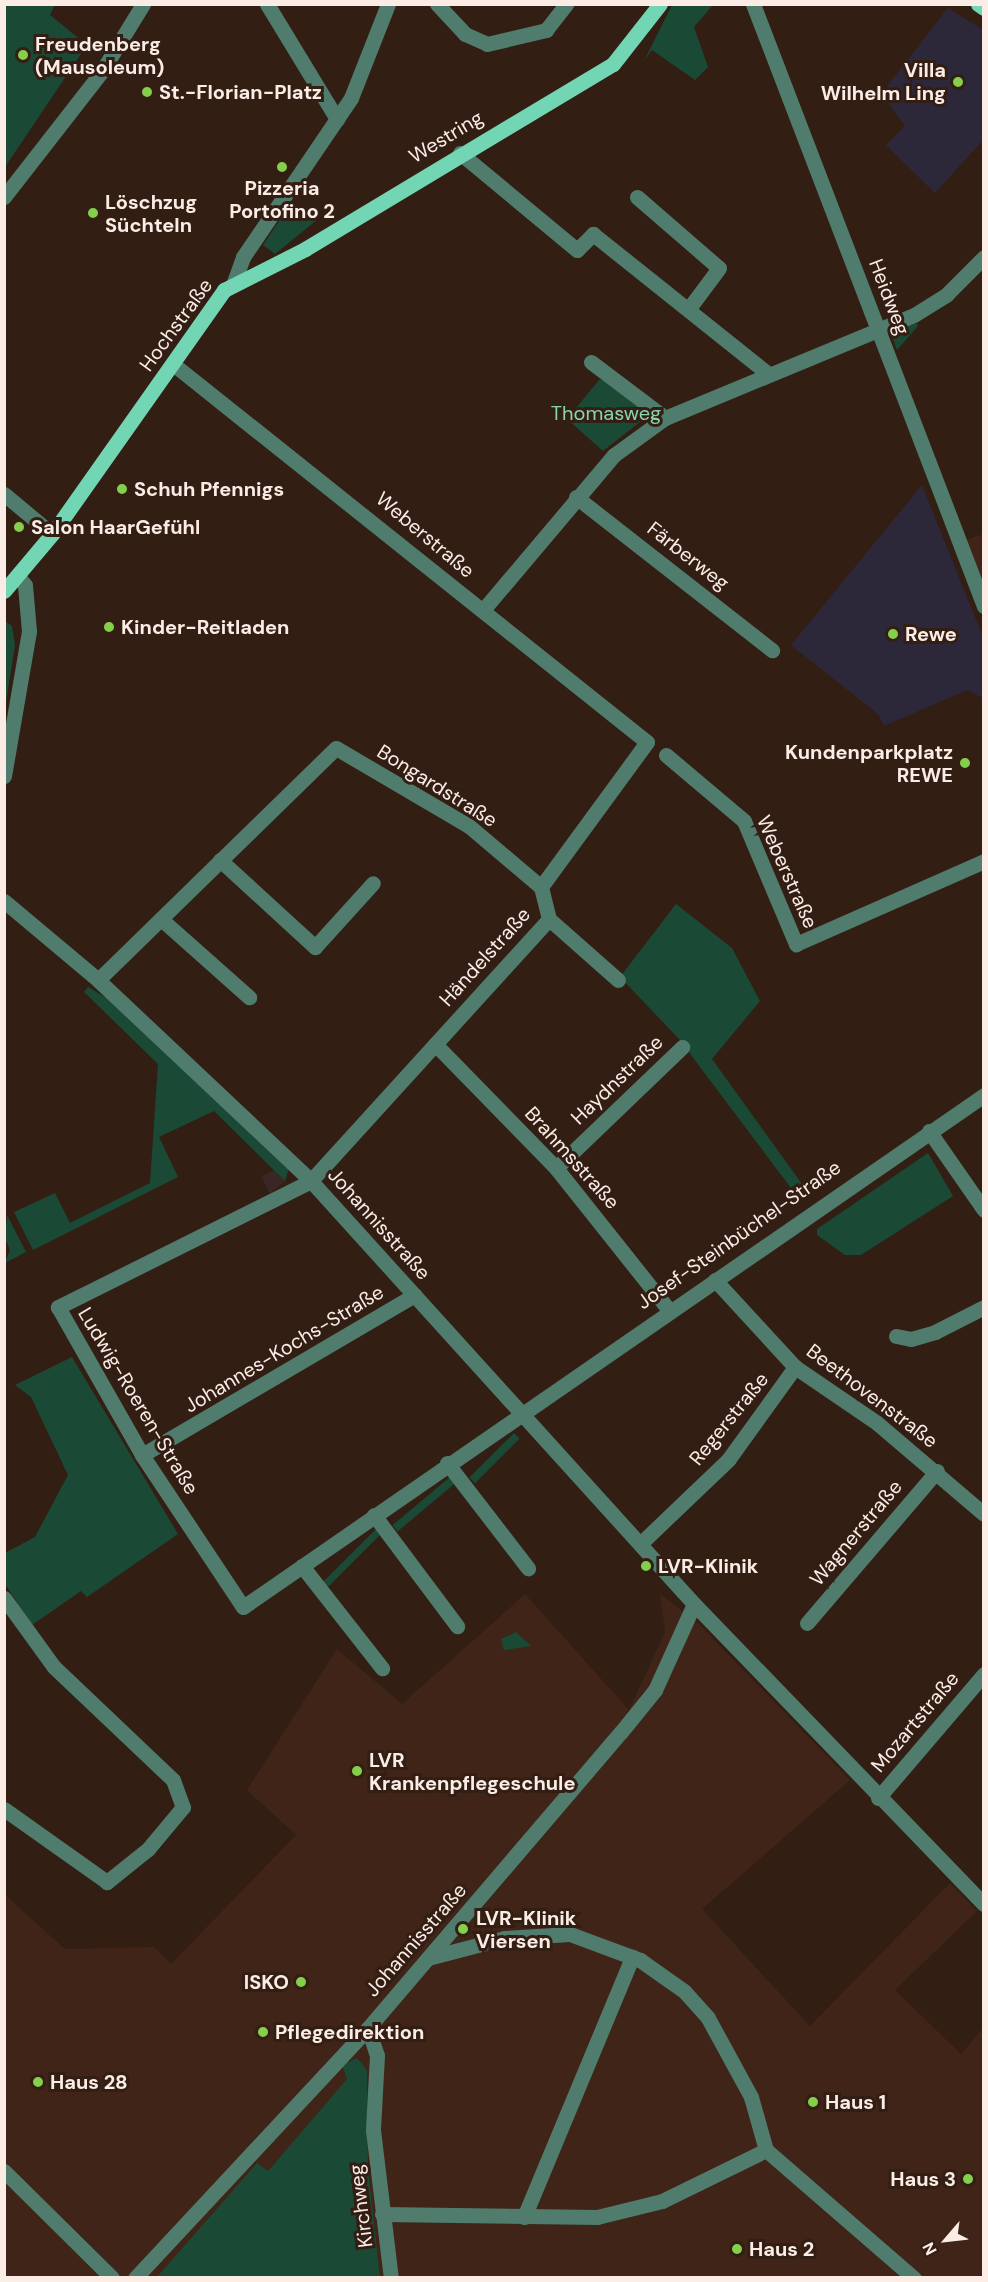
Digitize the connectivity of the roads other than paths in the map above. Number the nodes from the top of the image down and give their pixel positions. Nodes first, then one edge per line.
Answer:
1 (143, 4) edge
2 (267, 4) edge
3 (388, 4) edge
4 (437, 4) edge
5 (566, 4) edge
6 (660, 4) edge
7 (753, 4) edge
8 (978, 4) edge
9 (984, 8) edge
10 (337, 119) junction
11 (459, 153) junction
12 (4, 197) edge
13 (637, 197) dead end
14 (984, 257) edge
15 (234, 282) junction
16 (690, 307) junction
17 (879, 329) junction
18 (591, 362) dead end
19 (173, 364) junction
20 (767, 373) junction
21 (665, 418) junction
22 (4, 494) edge
23 (576, 497) junction
24 (52, 534) junction
25 (18, 577) junction
26 (4, 591) edge
27 (984, 606) edge
28 (483, 610) junction
29 (772, 650) dead end
30 (647, 742) joint
31 (666, 755) dead end
32 (4, 776) edge
33 (220, 860) junction
34 (984, 861) edge
35 (373, 883) dead end
36 (541, 887) junction
37 (4, 901) edge
38 (161, 918) junction
39 (549, 919) junction
40 (98, 980) junction
41 (618, 980) dead end
42 (249, 997) dead end
43 (435, 1044) junction
44 (682, 1047) dead end
45 (984, 1095) edge
46 (929, 1131) junction
47 (556, 1168) junction
48 (311, 1181) junction
49 (984, 1210) edge
50 (715, 1280) junction
51 (415, 1295) junction
52 (984, 1307) edge
53 (668, 1310) junction
54 (896, 1336) dead end
55 (795, 1366) junction
56 (520, 1413) junction
57 (142, 1455) junction
58 (447, 1463) junction
59 (937, 1471) junction
60 (984, 1514) edge
61 (374, 1515) junction
62 (640, 1544) junction
63 (302, 1566) junction
64 (528, 1568) dead end
65 (4, 1598) edge
66 (240, 1602) joint
67 (694, 1604) junction
68 (807, 1623) dead end
69 (457, 1626) dead end
70 (382, 1668) dead end
71 (984, 1674) edge
72 (878, 1798) junction
73 (4, 1809) edge
74 (984, 1904) edge
75 (632, 1957) junction
76 (428, 1958) junction
77 (368, 2028) junction
78 (766, 2150) junction
79 (4, 2171) edge
80 (382, 2214) junction
81 (524, 2217) junction
82 (112, 2277) edge
83 (135, 2277) edge
84 (391, 2277) edge
85 (914, 2277) edge

1 - 12 street
2 - 10 street
3 - 10 street, Hochstraße
4 - 5 street
6 - 11 main road, Westring
7 - 17 street, Heidweg
8 - 9 main road
10 - 15 street, Hochstraße
11 - 15 main road, Westring
11 - 16 street
13 - 16 street
14 - 17 street
15 - 19 main road, Hochstraße
16 - 20 street
17 - 20 street
17 - 27 street, Heidweg
18 - 21 street
19 - 24 main road, Hochstraße
19 - 28 street, Weberstraße
20 - 21 street
21 - 23 street
22 - 24 street
23 - 28 street
23 - 29 street, Färberweg
24 - 25 main road, Hochstraße
25 - 26 main road, Hochstraße
25 - 32 street
28 - 30 street, Weberstraße
30 - 36 street, Händelstraße
31 - 34 street, Weberstraße
33 - 35 street
33 - 36 street, Bongardstraße
33 - 38 street
36 - 39 street, Händelstraße
37 - 40 street, Johannisstraße
38 - 40 street
38 - 42 street
39 - 41 street
39 - 43 street, Händelstraße
40 - 48 street, Johannisstraße
43 - 47 street, Brahmsstraße
43 - 48 street, Händelstraße
44 - 47 street, Haydnstraße
45 - 46 street, Josef-Steinbüchel-Straße
46 - 49 street
46 - 50 street, Josef-Steinbüchel-Straße
47 - 53 street, Brahmsstraße
48 - 51 street, Johannisstraße
48 - 57 street, Ludwig-Roeren-Straße
50 - 53 street, Josef-Steinbüchel-Straße
50 - 55 street, Beethovenstraße
51 - 56 street, Johannisstraße
51 - 57 street, Johannes-Kochs-Straße
52 - 54 street
53 - 56 street, Josef-Steinbüchel-Straße
55 - 59 street, Beethovenstraße
55 - 62 street, Regerstraße
56 - 58 street, Josef-Steinbüchel-Straße
56 - 62 street, Johannisstraße
57 - 66 street, Ludwig-Roeren-Straße
58 - 61 street, Josef-Steinbüchel-Straße
58 - 64 street
59 - 60 street, Beethovenstraße
59 - 68 street, Wagnerstraße
61 - 63 street, Josef-Steinbüchel-Straße
61 - 69 street
62 - 67 street, Johannisstraße
63 - 66 street, Josef-Steinbüchel-Straße
63 - 70 street
65 - 73 street
67 - 72 street, Johannisstraße
67 - 76 street, Johannisstraße
71 - 72 street, Mozartstraße
72 - 74 street, Johannisstraße
75 - 76 street
75 - 78 street
75 - 81 street
76 - 77 street, Johannisstraße
77 - 80 street, Kirchweg
77 - 83 street, Johannisstraße
78 - 81 street
78 - 85 street
79 - 82 street
80 - 81 street
80 - 84 street, Kirchweg

